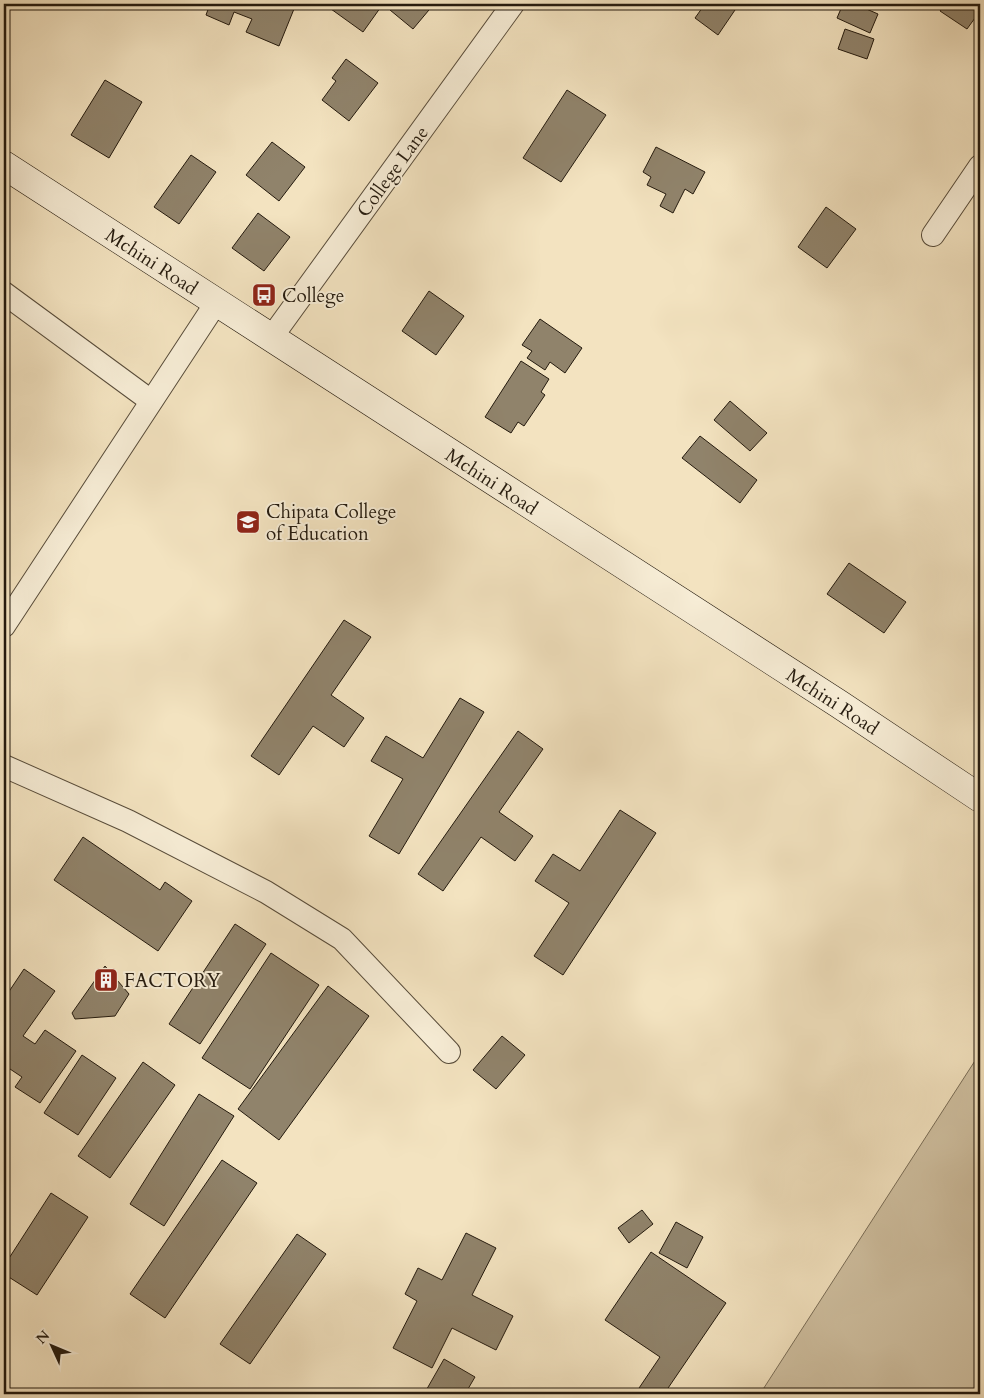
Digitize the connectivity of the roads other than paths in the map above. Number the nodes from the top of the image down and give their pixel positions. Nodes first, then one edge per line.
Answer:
1 (513, 4) edge
2 (4, 165) edge
3 (980, 166) edge
4 (933, 235) dead end
5 (4, 293) edge
6 (216, 303) junction
7 (271, 338) junction
8 (151, 401) junction
9 (4, 626) edge
10 (4, 766) edge
11 (980, 798) edge
12 (448, 1052) dead end

1 - 7 street, College Lane
2 - 6 street, Mchini Road
3 - 4 street
5 - 8 street
6 - 7 street, Mchini Road
6 - 8 street
7 - 11 street, Mchini Road
8 - 9 street
10 - 12 street

